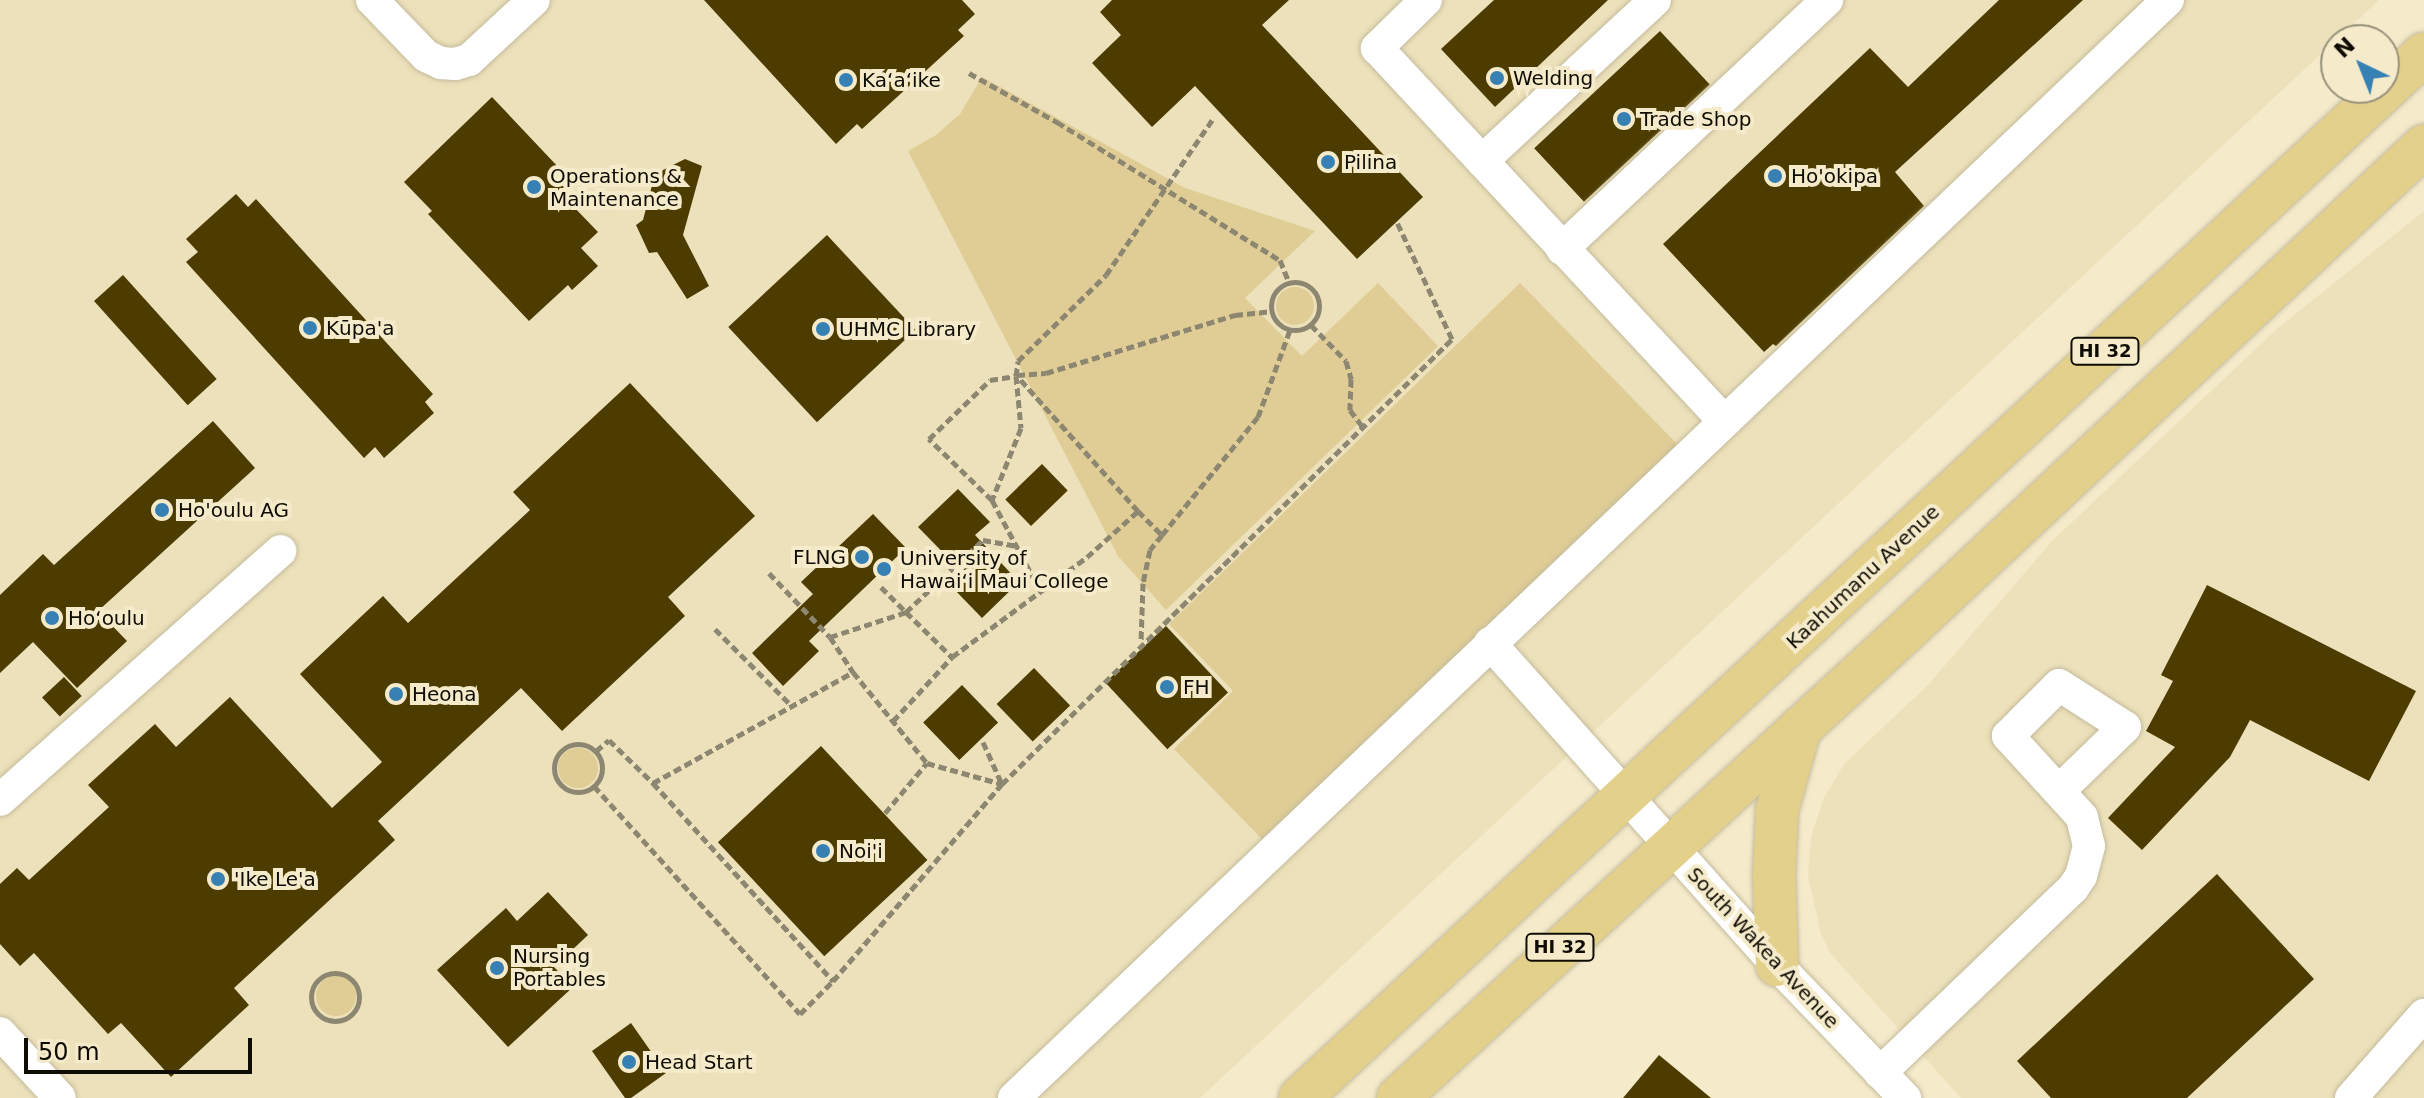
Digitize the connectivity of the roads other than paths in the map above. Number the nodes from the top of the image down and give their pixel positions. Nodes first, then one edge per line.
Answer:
1 (372, 0) edge
2 (534, 0) edge
3 (1426, 0) edge
4 (1655, 0) edge
5 (1827, 0) edge
6 (2168, 0) edge
7 (2424, 54) edge
8 (2424, 146) edge
9 (1482, 161) junction
10 (1562, 249) junction
11 (1724, 421) junction
12 (280, 551) dead end
13 (1490, 643) junction
14 (1800, 728) junction
15 (2060, 790) dead end
16 (1625, 795) junction
17 (0, 800) edge
18 (1671, 847) junction
19 (1777, 965) junction
20 (2424, 1015) edge
21 (0, 1033) edge
22 (1880, 1073) junction
23 (60, 1098) edge
24 (1014, 1098) edge
25 (1300, 1098) edge
26 (1398, 1098) edge
27 (1905, 1098) edge
28 (2351, 1098) edge

1 - 2 street
3 - 9 street
4 - 9 street
5 - 10 street
6 - 11 street
7 - 16 main road, Kaahumanu Avenue / HI 32
8 - 14 main road, HI 32
9 - 10 street
10 - 11 street
11 - 13 street
12 - 17 street
13 - 16 street, South Wakea Avenue
13 - 24 street
14 - 18 main road, HI 32
14 - 19 main road
15 - 22 street
16 - 18 street, South Wakea Avenue
16 - 25 main road, Kaahumanu Avenue / HI 32
18 - 19 street, South Wakea Avenue
18 - 26 main road, HI 32
19 - 22 street, South Wakea Avenue
20 - 28 street
21 - 23 street
22 - 27 street, South Wakea Avenue

